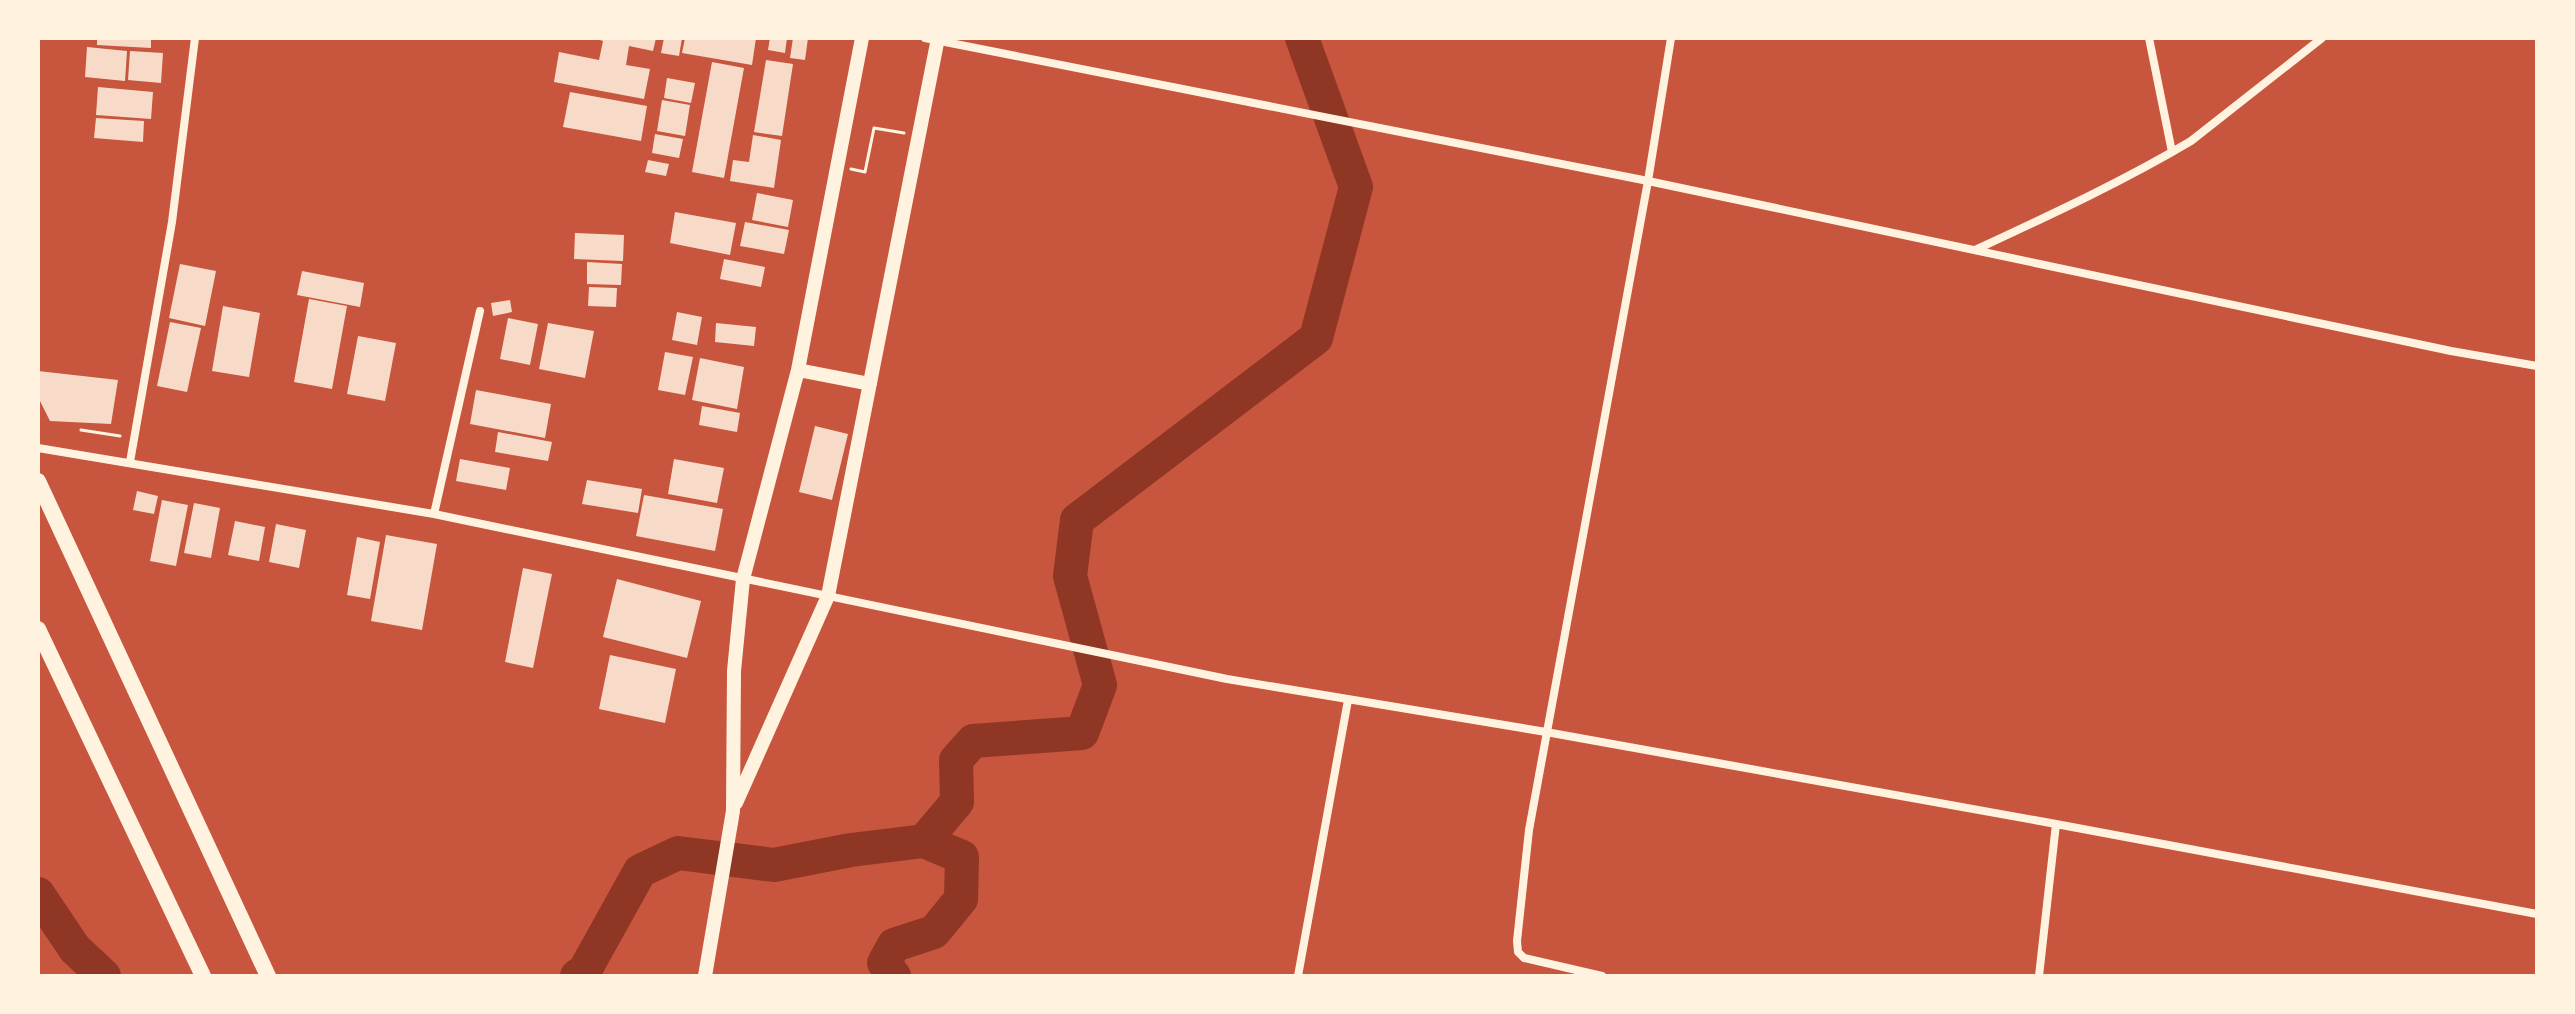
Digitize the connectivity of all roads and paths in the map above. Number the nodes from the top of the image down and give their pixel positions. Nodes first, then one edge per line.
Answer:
1 (195, 38) edge
2 (862, 38) edge
3 (1671, 38) edge
4 (2149, 38) edge
5 (934, 39) edge
6 (2317, 40) edge
7 (919, 136) junction
8 (2172, 152) junction
9 (838, 167) junction
10 (1648, 181) junction
11 (1974, 250) junction
12 (480, 311) dead end
13 (2537, 366) edge
14 (798, 370) junction
15 (870, 384) junction
16 (81, 430) dead end
17 (134, 438) junction
18 (38, 448) edge
19 (130, 462) junction
20 (38, 481) edge
21 (434, 514) junction
22 (743, 579) junction
23 (828, 596) junction
24 (38, 629) edge
25 (1348, 700) junction
26 (1546, 732) junction
27 (733, 811) junction
28 (2056, 824) junction
29 (2537, 914) edge
30 (203, 976) edge
31 (268, 976) edge
32 (705, 976) edge
33 (1298, 976) edge
34 (1602, 976) edge
35 (2039, 976) edge

1 - 17 street
2 - 9 main road
3 - 10 street
4 - 8 street
5 - 7 main road
5 - 10 street
6 - 8 street
7 - 9 path
7 - 15 main road
8 - 11 street
9 - 14 main road
10 - 11 street
10 - 26 street
11 - 13 street
12 - 21 street
14 - 15 main road
14 - 22 main road
15 - 23 main road
16 - 17 path
17 - 19 street
18 - 19 street
19 - 21 street
20 - 31 highway
21 - 22 street
22 - 23 street
22 - 27 main road
23 - 25 street
23 - 27 main road
24 - 30 highway
25 - 26 street
25 - 33 street
26 - 28 street
26 - 34 street
27 - 32 main road
28 - 29 street
28 - 35 street

